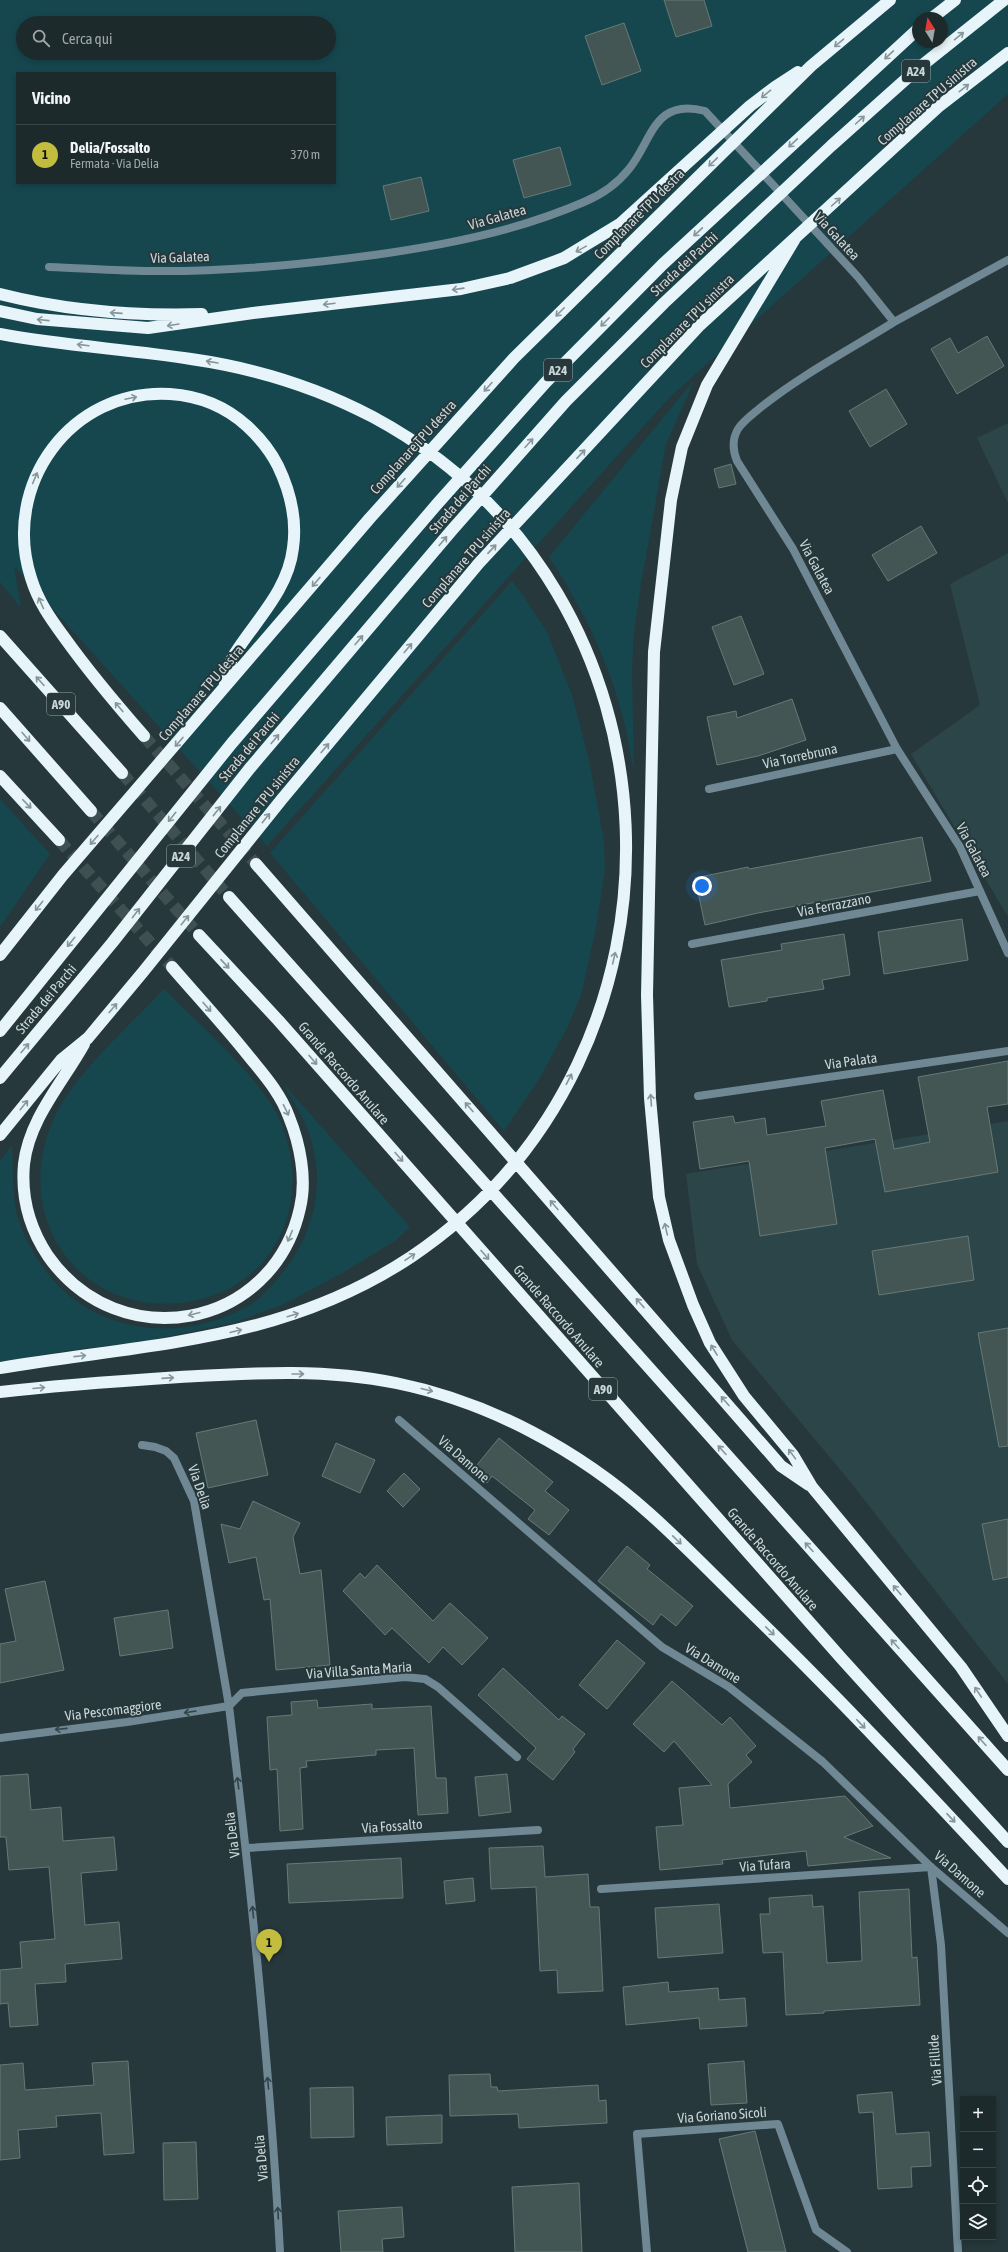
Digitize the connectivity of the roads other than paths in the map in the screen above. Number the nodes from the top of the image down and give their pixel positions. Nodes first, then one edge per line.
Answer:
1 (890, 0) edge
2 (955, 0) edge
3 (1004, 0) edge
4 (940, 12) edge
5 (912, 35) edge
6 (1008, 53) edge
7 (811, 66) junction
8 (796, 237) junction
9 (1008, 260) edge
10 (49, 267) dead end
11 (0, 294) edge
12 (0, 311) edge
13 (253, 313) junction
14 (894, 322) junction
15 (0, 334) edge
16 (0, 636) edge
17 (223, 691) junction
18 (0, 708) edge
19 (144, 736) tunnel mouth
20 (897, 749) junction
21 (122, 773) tunnel mouth
22 (0, 776) edge
23 (709, 789) dead end
24 (91, 811) tunnel mouth
25 (59, 840) tunnel mouth
26 (256, 864) tunnel mouth
27 (980, 891) junction
28 (229, 897) tunnel mouth
29 (199, 935) tunnel mouth
30 (692, 944) dead end
31 (1008, 953) edge
32 (0, 955) edge
33 (172, 968) tunnel mouth
34 (0, 1031) edge
35 (88, 1038) junction
36 (1008, 1052) edge
37 (0, 1078) edge
38 (698, 1096) dead end
39 (0, 1135) edge
40 (0, 1368) edge
41 (0, 1392) edge
42 (399, 1420) dead end
43 (142, 1445) dead end
44 (812, 1487) junction
45 (229, 1706) junction
46 (1008, 1736) edge
47 (0, 1738) edge
48 (516, 1757) dead end
49 (1008, 1770) edge
50 (538, 1830) dead end
51 (1008, 1842) edge
52 (246, 1848) junction
53 (930, 1866) junction
54 (1008, 1879) edge
55 (602, 1889) dead end
56 (1008, 1933) edge
57 (280, 2252) edge
58 (646, 2252) edge
59 (847, 2252) edge
60 (958, 2252) edge

1 -> 7 highway, Complanare TPU destra
2 - 4 highway
37 -> 3 highway, Strada dei Parchi / A24
5 -> 34 highway, Strada dei Parchi / A24
8 -> 6 highway, Complanare TPU sinistra
7 -> 13 highway
7 -> 17 highway, Complanare TPU destra
35 -> 8 highway, Complanare TPU sinistra
44 -> 8 highway
9 - 14 street
10 - 14 street, Via Galatea
13 -> 11 highway
13 -> 12 highway
14 - 20 street, Via Galatea
40 -> 15 highway
21 -> 16 highway, A90
19 -> 17 highway
17 -> 32 highway, Complanare TPU destra
18 -> 24 highway
20 - 23 street, Via Torrebruna
20 - 27 street, Via Galatea
22 -> 25 highway
44 -> 26 highway
27 - 30 street, Via Ferrazzano
27 - 31 street, Via Galatea
49 -> 28 highway
29 -> 51 highway, Grande Raccordo Anulare / A90
33 -> 35 highway
39 -> 35 highway, Complanare TPU sinistra
36 - 38 street, Via Palata
41 -> 54 highway
42 - 53 street, Via Damone
43 - 45 street, Via Delia
46 -> 44 highway
45 -> 47 street, Via Pescomaggiore
45 - 48 street, Via Villa Santa Maria
52 -> 45 street, Via Delia
50 - 52 street, Via Fossalto
57 -> 52 street, Via Delia
53 - 55 street, Via Tufara
53 - 56 street, Via Damone
53 - 60 street, Via Fillide
58 - 59 street, Via Goriano Sicoli

